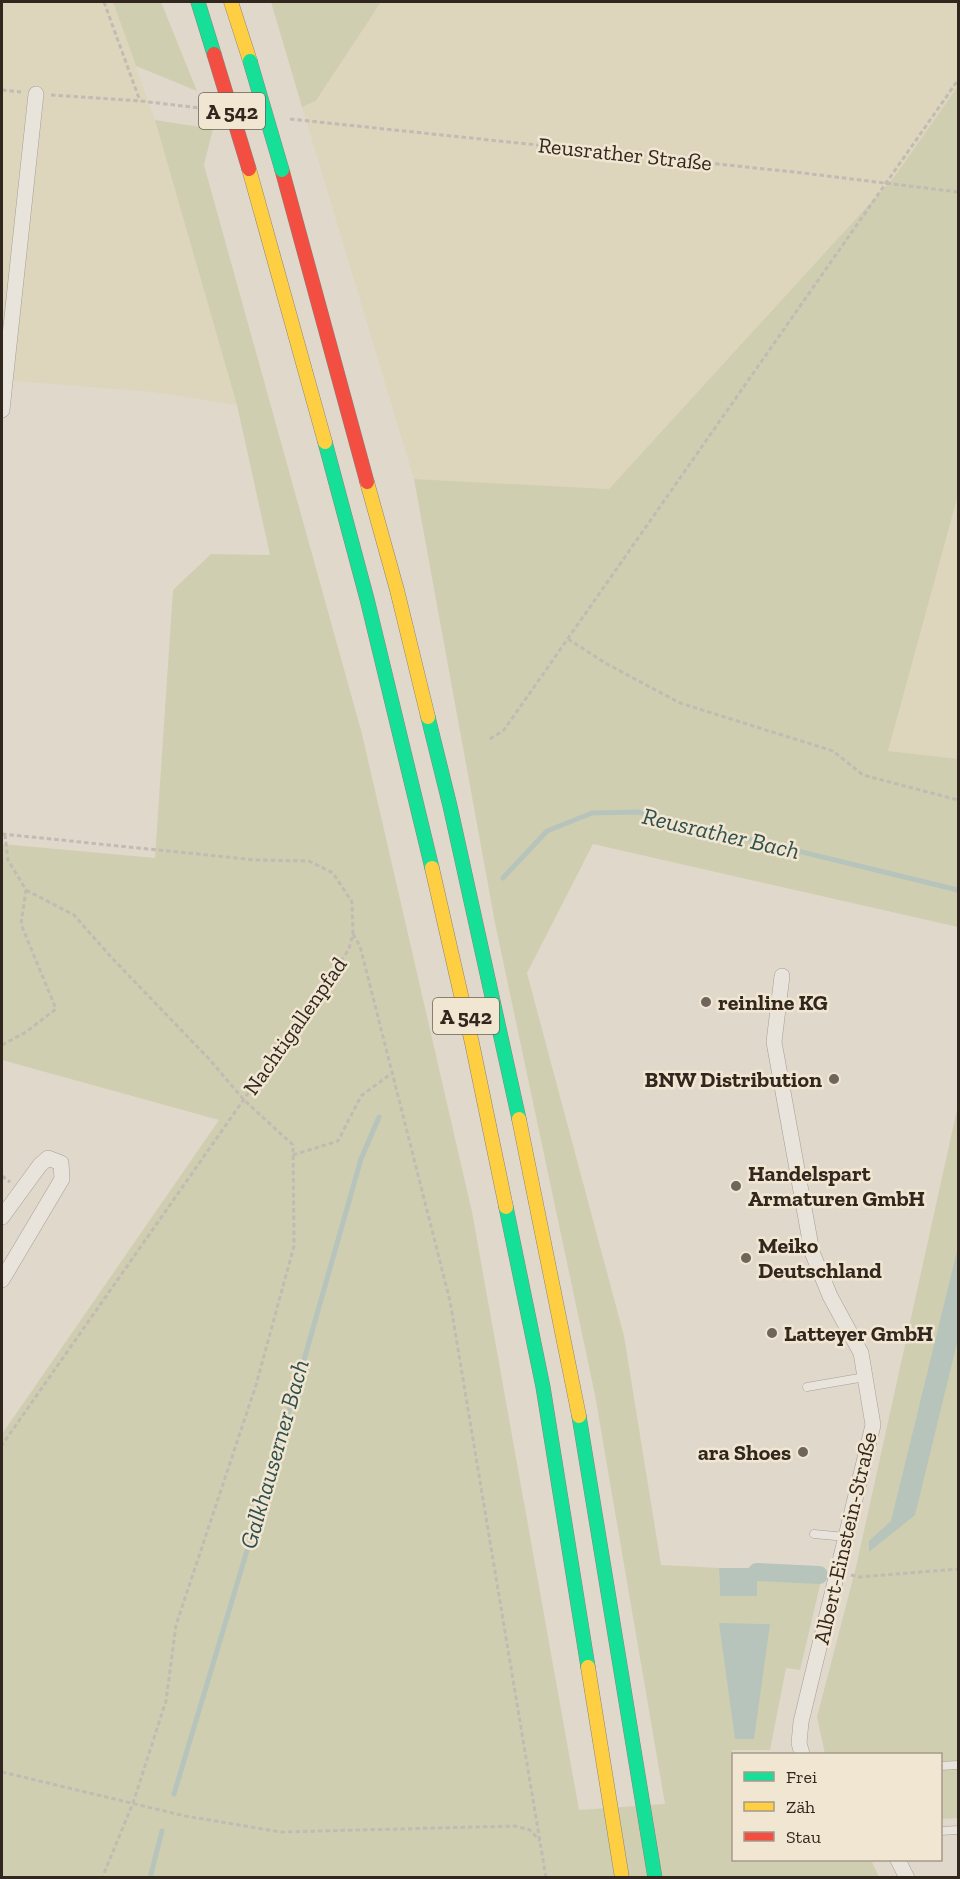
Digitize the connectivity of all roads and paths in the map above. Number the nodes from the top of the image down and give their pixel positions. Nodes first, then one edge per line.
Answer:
1 (104, 2) edge
2 (198, 2) edge
3 (231, 2) edge
4 (958, 80) edge
5 (36, 94) joint
6 (140, 101) junction
7 (205, 109) dead end
8 (291, 119) dead end
9 (884, 184) junction
10 (958, 192) edge
11 (2, 410) edge
12 (568, 639) junction
13 (490, 739) dead end
14 (958, 800) edge
15 (3, 835) edge
16 (26, 890) junction
17 (353, 934) junction
18 (782, 976) dead end
19 (2, 1045) edge
20 (392, 1073) junction
21 (244, 1100) junction
22 (293, 1155) junction
23 (2, 1217) edge
24 (2, 1280) edge
25 (865, 1377) junction
26 (807, 1387) dead end
27 (2, 1445) edge
28 (814, 1534) dead end
29 (846, 1537) junction
30 (958, 1569) edge
31 (837, 1573) junction
32 (802, 1753) edge
33 (958, 1765) edge
34 (942, 1766) edge
35 (2, 1772) edge
36 (133, 1803) junction
37 (958, 1830) edge
38 (942, 1831) edge
39 (541, 1841) junction
40 (898, 1861) edge
41 (102, 1878) edge
42 (546, 1878) edge
43 (622, 1878) edge
44 (655, 1878) edge
45 (907, 1878) edge

1 - 6 path
2 - 43 highway, A 542, bridge
3 - 44 highway, A 542, bridge
4 - 9 path
5 - 6 path
5 - 11 street
6 - 7 path
8 - 9 path, Reusrather Straße
9 - 10 path, Reusrather Straße
9 - 12 path
12 - 13 path
12 - 14 path
15 - 16 path
15 - 17 path, Nachtigallenpfad
16 - 19 path
16 - 21 path
17 - 20 path
17 - 21 path, Nachtigallenpfad
18 - 25 street, Albert-Einstein-Straße
20 - 22 path
20 - 39 path
21 - 22 path
21 - 27 path, Nachtigallenpfad
22 - 36 path
23 - 24 street
25 - 26 lane
25 - 29 street, Albert-Einstein-Straße
28 - 29 lane
29 - 31 street, Albert-Einstein-Straße
30 - 31 path
31 - 32 street, Albert-Einstein-Straße
33 - 34 lane
35 - 36 path
36 - 39 path
36 - 41 path
37 - 38 lane
39 - 42 path
40 - 45 street

